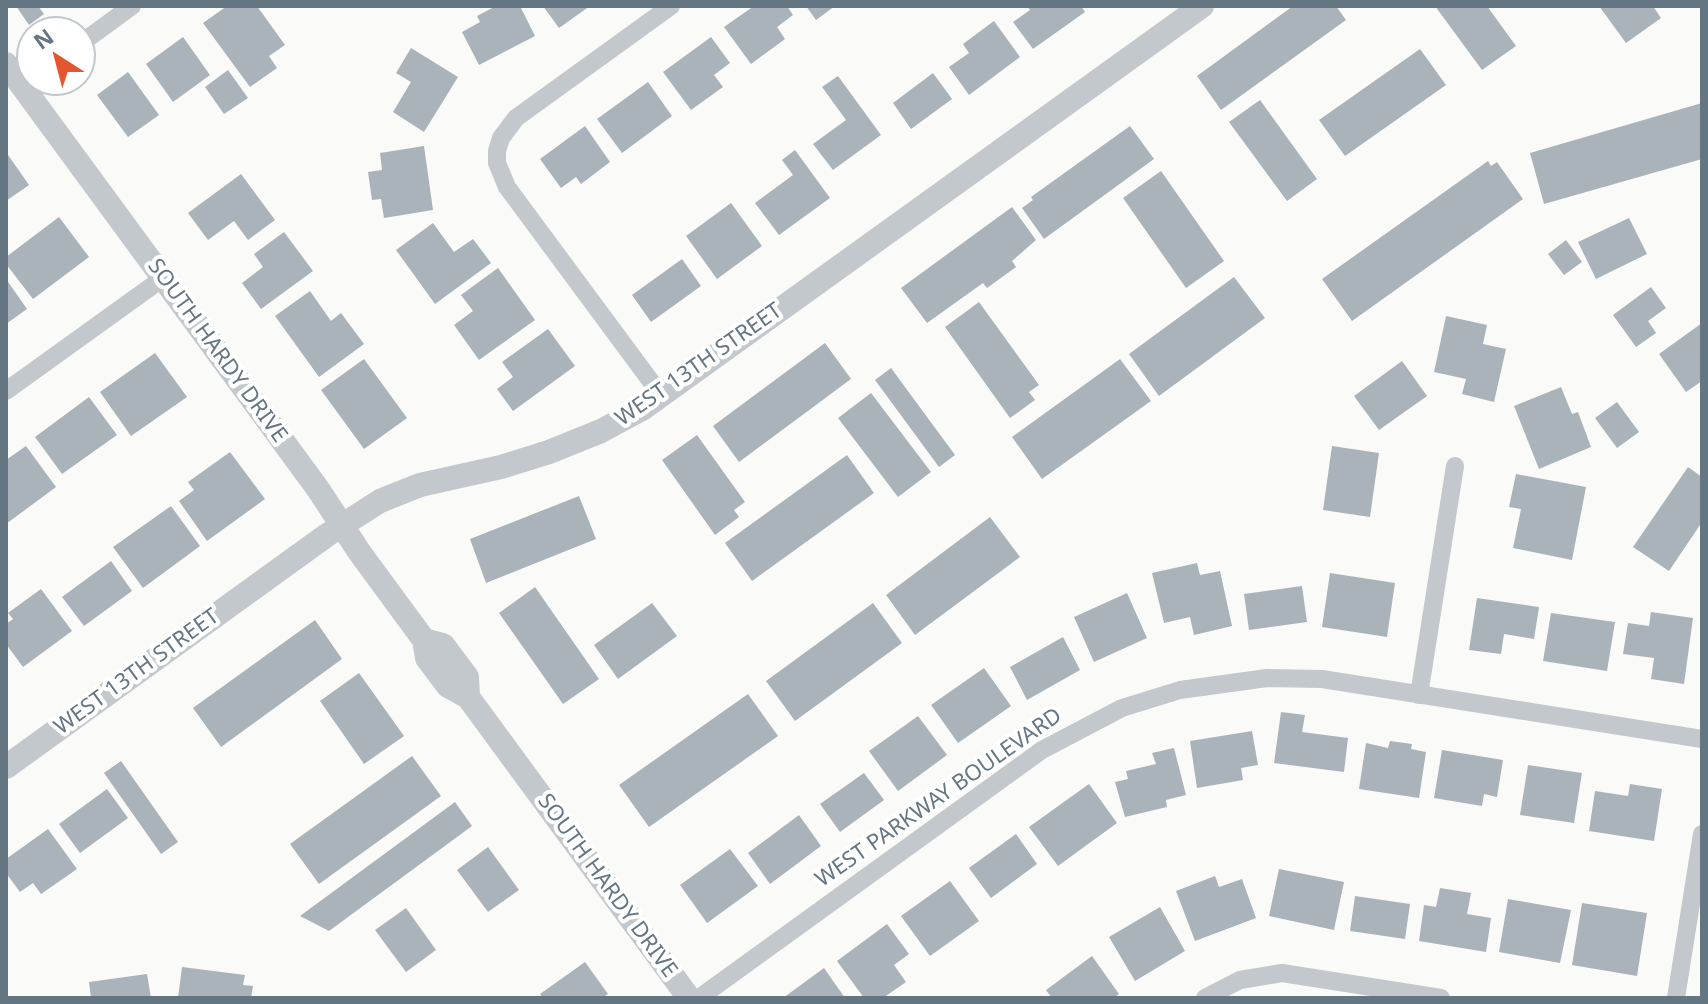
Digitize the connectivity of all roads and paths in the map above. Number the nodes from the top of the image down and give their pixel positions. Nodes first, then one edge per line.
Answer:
1 (132, 6) edge
2 (671, 6) edge
3 (1202, 6) edge
4 (96, 32) edge
5 (37, 96) edge
6 (163, 278) junction
7 (6, 391) edge
8 (661, 395) junction
9 (1455, 466) dead end
10 (342, 524) junction
11 (1419, 695) junction
12 (1702, 739) edge
13 (6, 767) edge
14 (1702, 834) edge
15 (1402, 995) edge
16 (689, 998) edge
17 (699, 998) edge
18 (1205, 998) edge
19 (1441, 998) edge
20 (1676, 998) edge

1 - 4 street
2 - 8 street
3 - 8 street, WEST 13TH STREET
5 - 6 street, SOUTH HARDY DRIVE
6 - 7 street
6 - 10 street, SOUTH HARDY DRIVE
8 - 10 street, WEST 13TH STREET
9 - 11 street
10 - 13 street, WEST 13TH STREET
10 - 16 street, SOUTH HARDY DRIVE
11 - 12 street, WEST PARKWAY BOULEVARD
11 - 17 street, WEST PARKWAY BOULEVARD
14 - 20 street
15 - 18 street
15 - 19 street

